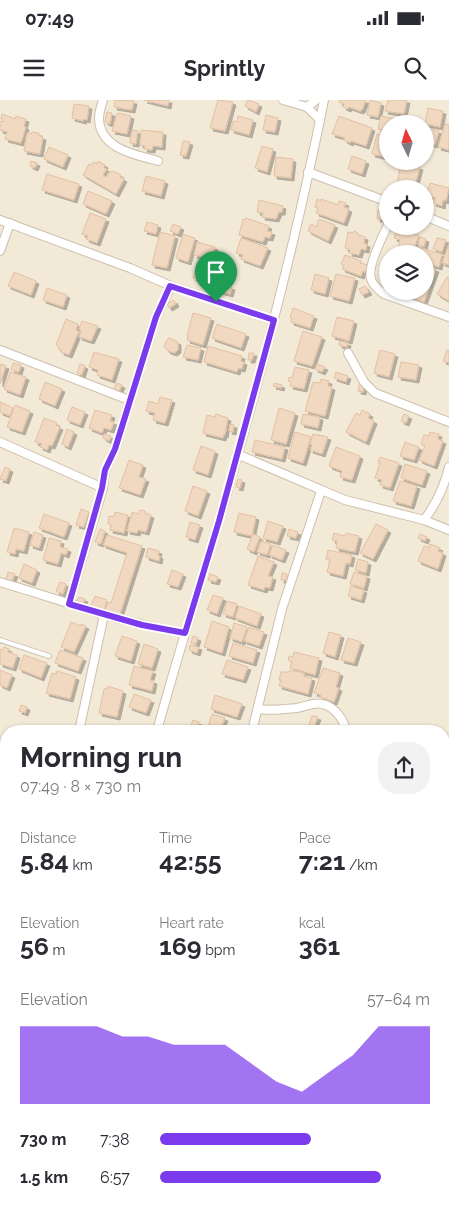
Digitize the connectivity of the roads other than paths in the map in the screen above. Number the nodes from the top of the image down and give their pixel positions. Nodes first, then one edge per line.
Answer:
1 (102, 100) edge
2 (283, 100) edge
3 (316, 100) edge
4 (324, 100) edge
5 (307, 106) junction
6 (320, 120) junction
7 (158, 161) dead end
8 (308, 172) junction
9 (379, 199) edge
10 (0, 220) edge
11 (434, 220) edge
12 (10, 223) junction
13 (449, 226) edge
14 (384, 235) edge
15 (0, 251) edge
16 (170, 286) junction
17 (449, 317) edge
18 (274, 320) junction
19 (0, 350) edge
20 (348, 352) dead end
21 (129, 400) junction
22 (449, 422) edge
23 (0, 442) edge
24 (238, 454) junction
25 (449, 467) edge
26 (102, 488) junction
27 (321, 491) junction
28 (424, 520) junction
29 (449, 530) edge
30 (0, 582) edge
31 (69, 604) junction
32 (104, 615) junction
33 (185, 633) junction
34 (0, 640) edge
35 (48, 656) dead end
36 (258, 709) junction
37 (80, 725) edge
38 (159, 725) edge
39 (254, 725) edge
40 (344, 725) edge

1 - 7 street
2 - 5 street
3 - 5 street
4 - 6 street
5 - 6 street
6 - 8 street
8 - 9 street
8 - 18 street
10 - 12 street
11 - 13 street
12 - 15 street
12 - 16 street
14 - 17 street
16 - 18 street
16 - 21 street
18 - 24 street
19 - 21 street
20 - 22 street
21 - 26 street
23 - 26 street
24 - 27 street
24 - 33 street
25 - 28 street
26 - 31 street
27 - 28 street
27 - 36 street
28 - 29 street
30 - 31 street
31 - 32 street
32 - 33 street
32 - 37 street
33 - 38 street
34 - 35 lane
36 - 39 street
36 - 40 street

